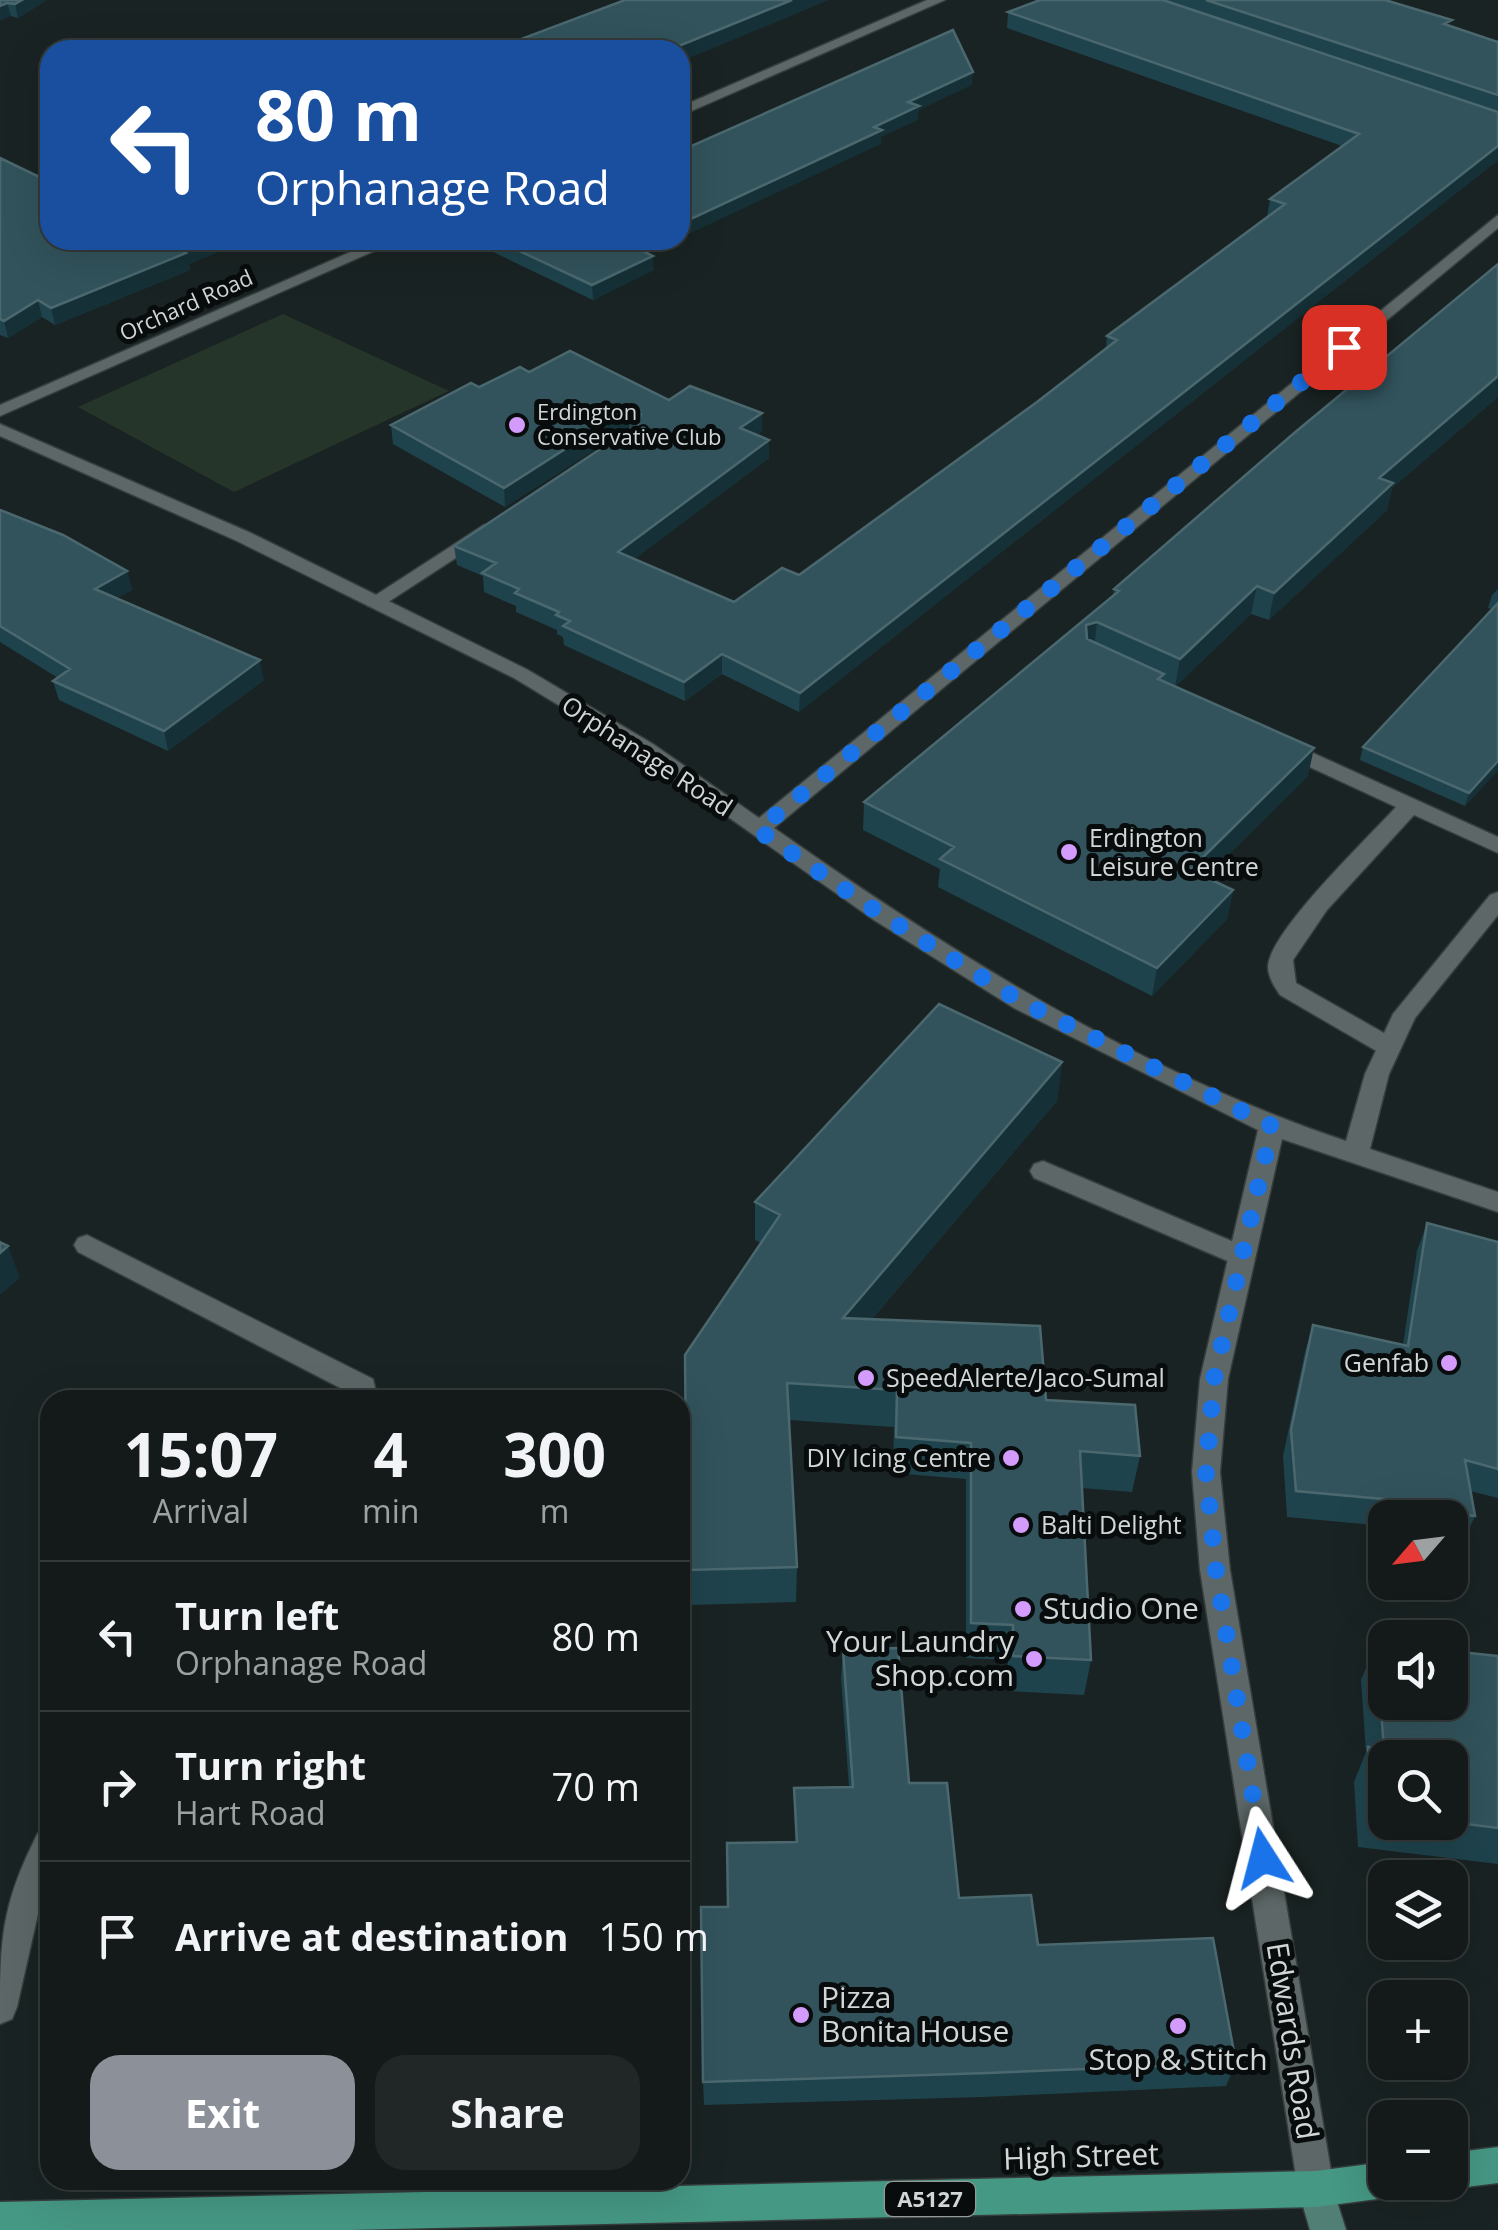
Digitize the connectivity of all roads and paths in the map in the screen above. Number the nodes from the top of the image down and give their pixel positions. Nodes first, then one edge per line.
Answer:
1 (938, 0) edge
2 (690, 108) edge
3 (1498, 220) edge
4 (367, 250) edge
5 (0, 411) edge
6 (0, 429) edge
7 (503, 519) edge
8 (375, 602) junction
9 (1251, 732) edge
10 (1411, 805) junction
11 (758, 830) junction
12 (1498, 846) edge
13 (1498, 900) edge
14 (1389, 1046) junction
15 (1272, 1126) junction
16 (1356, 1153) junction
17 (1043, 1170) dead end
18 (1498, 1202) edge
19 (86, 1245) dead end
20 (1240, 1255) junction
21 (363, 1390) edge
22 (40, 1862) edge
23 (0, 2007) edge
24 (1498, 2165) edge
25 (1468, 2169) edge
26 (1368, 2182) edge
27 (1316, 2188) junction
28 (1, 2224) edge
29 (1328, 2230) edge

1 - 2 street
3 - 11 street
4 - 5 street, Orchard Road
6 - 8 street, Orphanage Road
7 - 8 street
8 - 11 street, Orphanage Road
9 - 10 street
10 - 12 street
10 - 14 street
11 - 15 street, Orphanage Road
13 - 14 street
14 - 16 street
15 - 16 street, Orphanage Road
15 - 20 street, Edwards Road
16 - 18 street, Orphanage Road
17 - 20 street
19 - 21 street
20 - 27 street, Edwards Road
22 - 23 street
24 - 25 main road
26 - 27 main road, High Street / A5127
27 - 28 main road, High Street / A5127
27 - 29 main road

